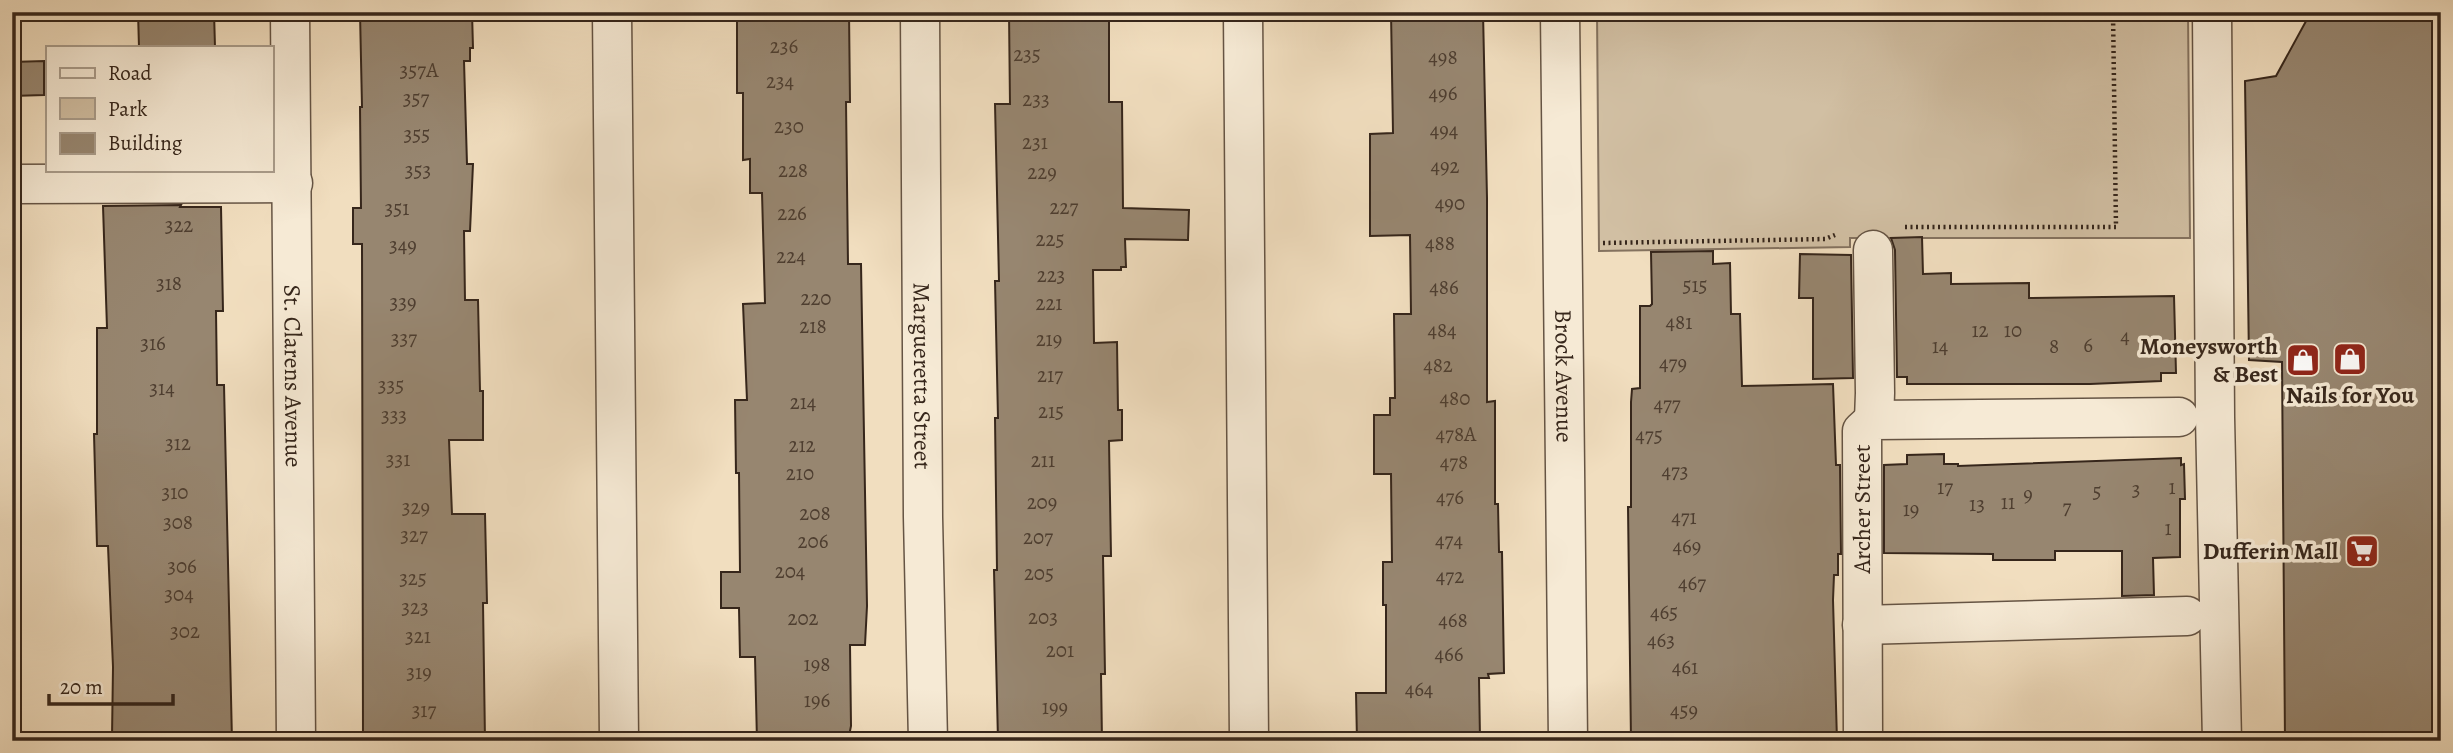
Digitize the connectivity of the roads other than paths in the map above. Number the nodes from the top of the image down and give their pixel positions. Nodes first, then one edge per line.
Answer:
1 (290, 12) edge
2 (612, 12) edge
3 (920, 12) edge
4 (1243, 12) edge
5 (1560, 12) edge
6 (2212, 12) edge
7 (293, 183) junction
8 (12, 184) edge
9 (1873, 250) dead end
10 (2179, 417) dead end
11 (1874, 420) junction
12 (2187, 616) dead end
13 (1862, 625) junction
14 (296, 741) edge
15 (619, 741) edge
16 (928, 741) edge
17 (1249, 741) edge
18 (1568, 741) edge
19 (1863, 741) edge
20 (2222, 741) edge

1 - 7 street, St. Clarens Avenue
2 - 15 street
3 - 16 street, Margueretta Street
4 - 17 street
5 - 18 street, Brock Avenue
6 - 20 street
7 - 8 street
7 - 14 street, St. Clarens Avenue
9 - 11 street
10 - 11 street, Archer Street
11 - 13 street, Archer Street
12 - 13 street
13 - 19 street, Archer Street

